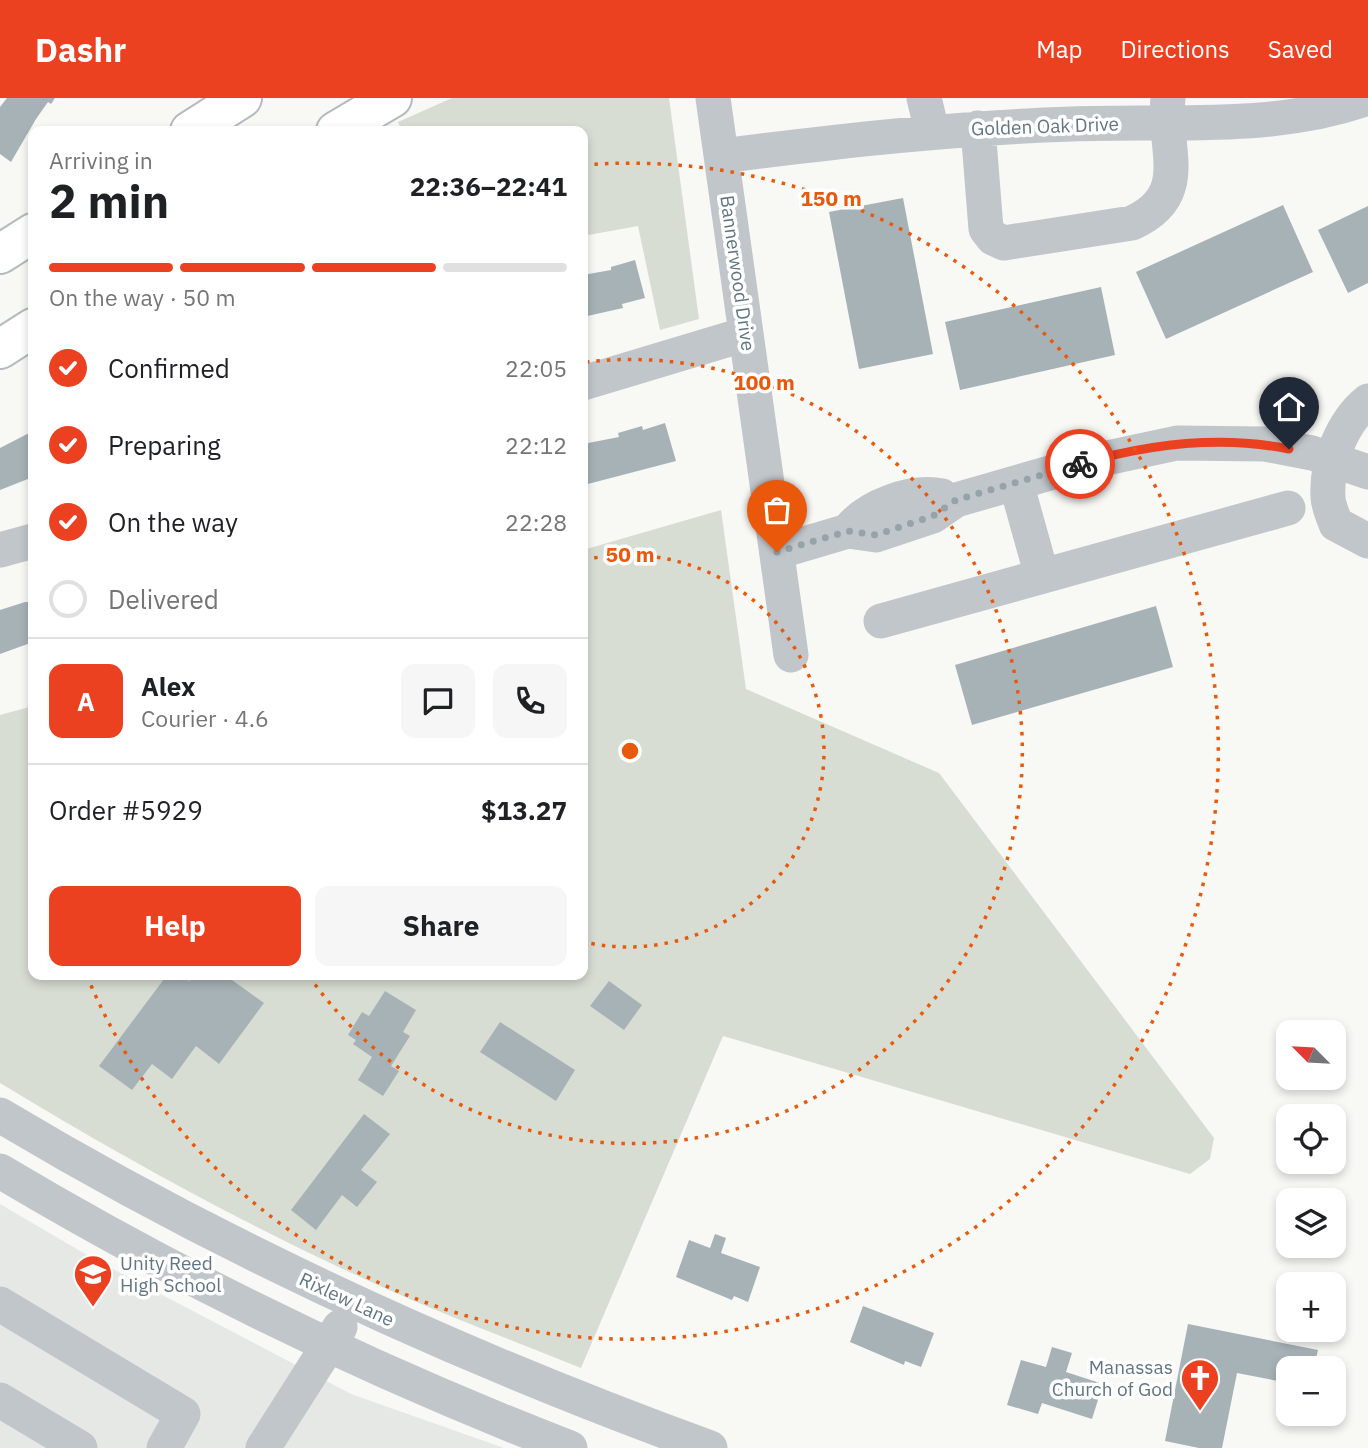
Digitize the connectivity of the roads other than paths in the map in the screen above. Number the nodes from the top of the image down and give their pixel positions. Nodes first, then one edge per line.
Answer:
1 (242, 98) edge
2 (392, 98) edge
3 (713, 98) edge
4 (924, 98) edge
5 (1368, 98) edge
6 (1167, 111) edge
7 (198, 126) edge
8 (344, 126) edge
9 (978, 128) junction
10 (932, 131) junction
11 (722, 156) junction
12 (28, 236) edge
13 (0, 254) edge
14 (28, 331) edge
15 (746, 334) junction
16 (0, 349) edge
17 (588, 381) edge
18 (1368, 401) edge
19 (1332, 460) junction
20 (1368, 472) edge
21 (1016, 483) junction
22 (1288, 508) dead end
23 (1368, 541) edge
24 (28, 543) edge
25 (0, 551) edge
26 (777, 552) junction
27 (1042, 576) junction
28 (881, 621) dead end
29 (791, 655) dead end
30 (0, 1115) edge
31 (0, 1171) edge
32 (0, 1304) edge
33 (355, 1304) junction
34 (328, 1346) junction
35 (0, 1400) edge
36 (523, 1440) edge
37 (80, 1448) edge
38 (164, 1448) edge
39 (263, 1448) edge
40 (570, 1448) edge
41 (710, 1448) edge

1 - 7 main road
2 - 8 main road
3 - 11 street, Bannerwood Drive
4 - 10 street
5 - 6 street, Golden Oak Drive
6 - 9 street, Golden Oak Drive
6 - 9 street
9 - 10 street, Golden Oak Drive
10 - 11 street, Golden Oak Drive
11 - 15 street, Bannerwood Drive
12 - 13 main road
14 - 16 main road
15 - 17 street
15 - 26 street, Bannerwood Drive
18 - 19 street
19 - 20 street
19 - 21 street
19 - 23 street
21 - 26 street
21 - 27 street
22 - 27 street
24 - 25 street
26 - 29 street, Bannerwood Drive
27 - 28 street
30 - 33 street, Rixlew Lane
31 - 34 street
32 - 38 street
33 - 34 street
33 - 41 street, Rixlew Lane
34 - 36 street
34 - 39 street
35 - 37 street
36 - 40 street

